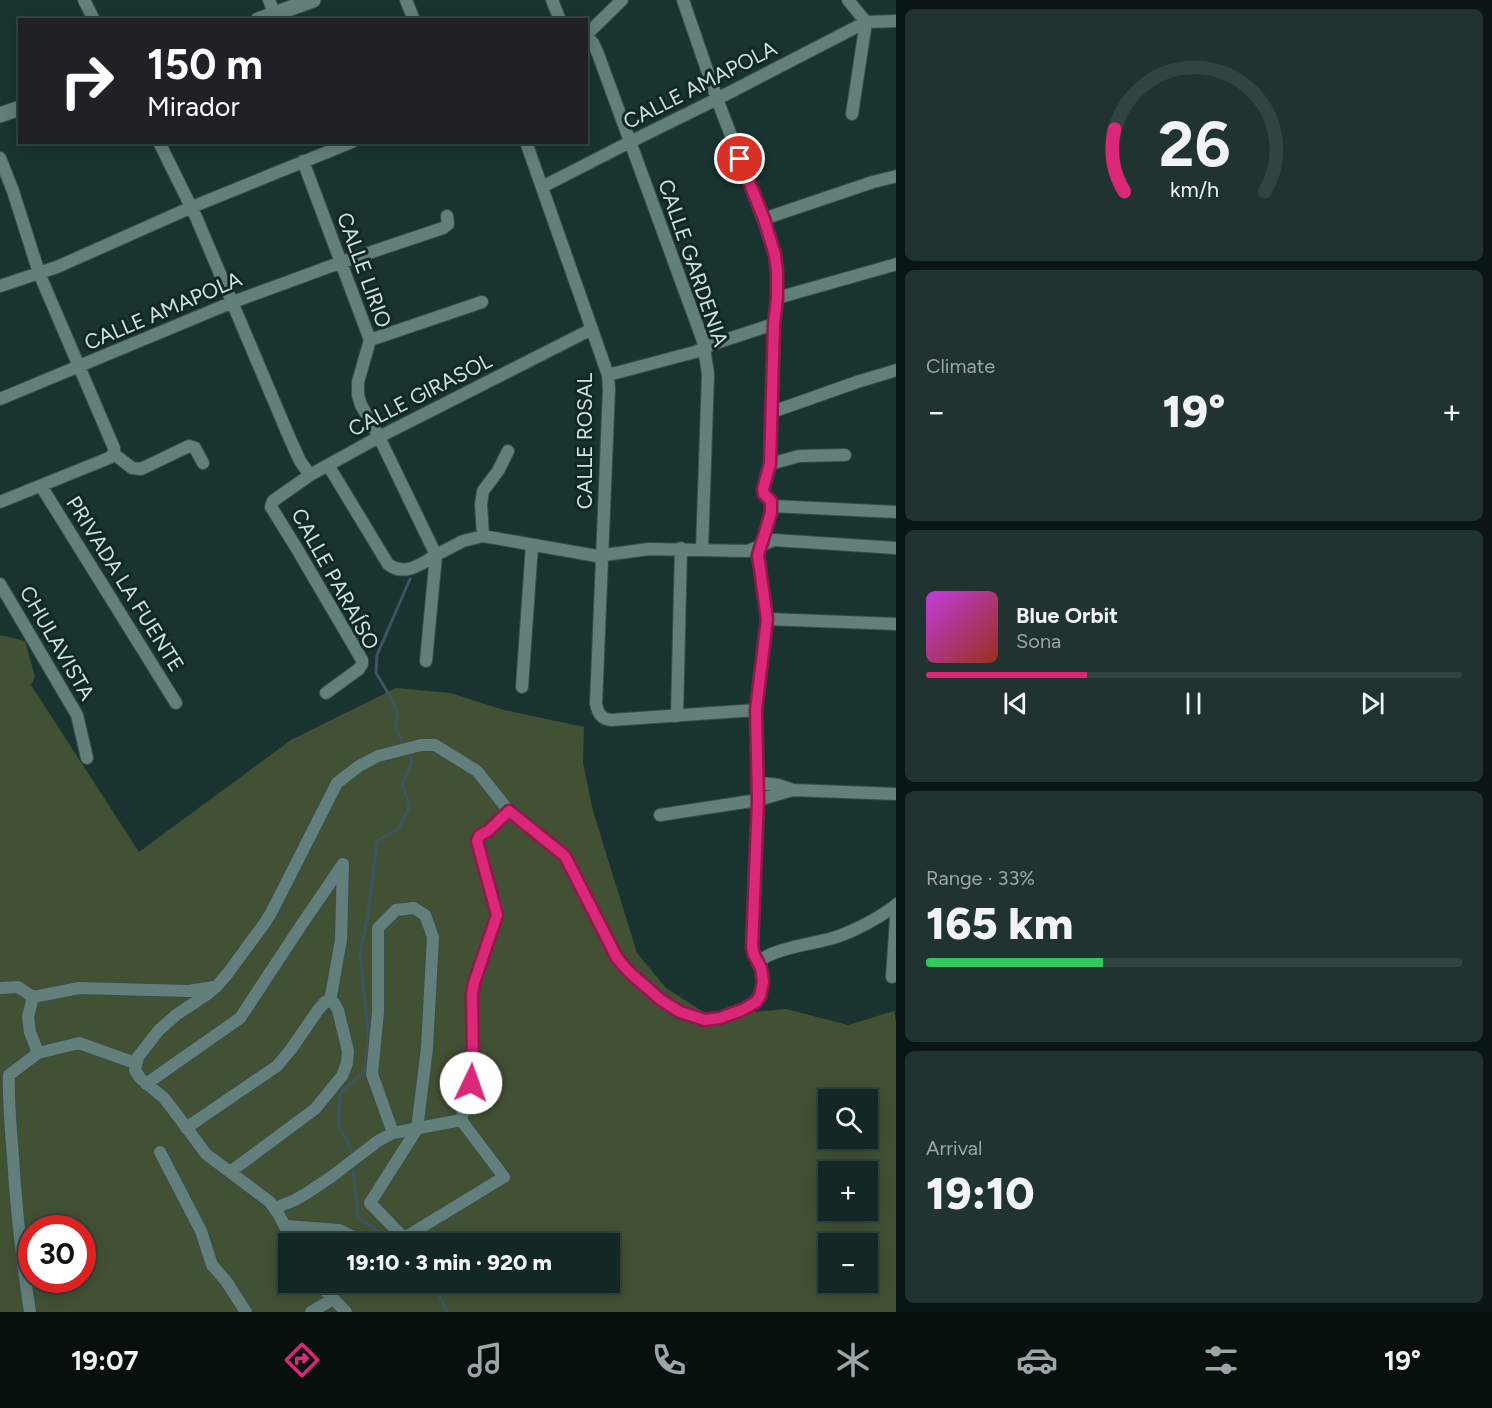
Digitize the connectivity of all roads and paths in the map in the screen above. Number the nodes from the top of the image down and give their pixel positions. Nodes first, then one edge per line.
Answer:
1 (84, 0) edge
2 (314, 0) edge
3 (406, 0) edge
4 (552, 0) edge
5 (622, 0) edge
6 (683, 0) edge
7 (848, 0) edge
8 (273, 11) edge
9 (93, 18) edge
10 (413, 18) edge
11 (559, 18) edge
12 (896, 21) edge
13 (872, 22) junction
14 (588, 34) edge
15 (588, 38) edge
16 (717, 99) junction
17 (18, 109) edge
18 (852, 114) dead end
19 (0, 115) edge
20 (630, 142) junction
21 (160, 144) edge
22 (341, 144) edge
23 (527, 144) edge
24 (324, 147) edge
25 (0, 158) edge
26 (303, 161) junction
27 (896, 176) edge
28 (542, 188) junction
29 (192, 207) junction
30 (447, 216) dead end
31 (764, 219) junction
32 (342, 262) junction
33 (896, 264) edge
34 (39, 273) junction
35 (0, 286) edge
36 (777, 298) junction
37 (232, 302) junction
38 (482, 302) dead end
39 (774, 324) junction
40 (592, 329) junction
41 (370, 340) junction
42 (704, 348) junction
43 (80, 367) junction
44 (896, 370) edge
45 (608, 375) junction
46 (0, 399) edge
47 (772, 412) junction
48 (379, 437) junction
49 (508, 451) dead end
50 (114, 454) junction
51 (845, 455) dead end
52 (202, 463) dead end
53 (770, 464) junction
54 (328, 465) junction
55 (310, 476) junction
56 (41, 486) junction
57 (0, 502) edge
58 (272, 504) joint
59 (772, 506) junction
60 (896, 512) edge
61 (483, 536) junction
62 (532, 545) junction
63 (760, 546) junction
64 (681, 548) junction
65 (896, 548) edge
66 (702, 550) junction
67 (440, 553) junction
68 (603, 555) junction
69 (0, 584) edge
70 (767, 619) junction
71 (896, 624) edge
72 (426, 662) dead end
73 (522, 687) dead end
74 (326, 693) dead end
75 (176, 703) dead end
76 (756, 710) junction
77 (677, 716) junction
78 (87, 758) dead end
79 (757, 782) junction
80 (793, 790) junction
81 (896, 794) edge
82 (758, 800) junction
83 (509, 811) junction
84 (660, 815) dead end
85 (896, 905) edge
86 (758, 962) junction
87 (892, 977) dead end
88 (216, 987) junction
89 (0, 988) edge
90 (33, 997) junction
91 (330, 1001) junction
92 (38, 1053) junction
93 (135, 1063) junction
94 (146, 1084) junction
95 (461, 1120) junction
96 (186, 1128) junction
97 (417, 1128) junction
98 (393, 1133) junction
99 (160, 1152) dead end
100 (230, 1172) junction
101 (275, 1208) junction
102 (285, 1226) junction
103 (288, 1233) edge
104 (345, 1233) edge
105 (393, 1233) edge
106 (412, 1233) edge
107 (329, 1293) edge
108 (333, 1299) junction
109 (30, 1312) edge
110 (246, 1312) edge
111 (311, 1312) edge
112 (346, 1312) edge

1 - 9 street
2 - 8 street
3 - 10 street
4 - 11 street
5 - 14 street
6 - 16 street
7 - 13 street
12 - 13 street
13 - 16 street, CALLE AMAPOLA
13 - 18 street
15 - 20 street, CALLE GARDENIA
16 - 20 street, CALLE AMAPOLA
16 - 31 street
17 - 19 street
20 - 28 street, CALLE AMAPOLA
20 - 42 street, CALLE GARDENIA
21 - 29 street
22 - 24 street
23 - 28 street, CALLE ROSAL
24 - 26 street
25 - 34 street
26 - 29 street
26 - 32 street, CALLE LIRIO
27 - 31 street
28 - 40 street, CALLE ROSAL
29 - 34 street
29 - 37 street
30 - 32 street, CALLE AMAPOLA
31 - 36 street
32 - 37 street, CALLE AMAPOLA
32 - 41 street, CALLE LIRIO
33 - 36 street
34 - 35 street
34 - 43 street
36 - 39 street
37 - 43 street, CALLE AMAPOLA
37 - 55 street
38 - 41 street
39 - 42 street
39 - 47 street
40 - 45 street, CALLE ROSAL
40 - 48 street, CALLE GIRASOL
41 - 48 street, CALLE LIRIO
42 - 45 street
42 - 66 street, CALLE GARDENIA
43 - 46 street, CALLE AMAPOLA
43 - 50 street
44 - 47 street
45 - 68 street, CALLE ROSAL
47 - 53 street
48 - 54 street, CALLE GIRASOL
48 - 67 street, CALLE LIRIO
49 - 61 street
50 - 52 street
50 - 56 street
51 - 53 street
53 - 59 street
54 - 55 street, CALLE GIRASOL
54 - 67 street
55 - 58 street, CALLE GIRASOL
56 - 57 street
56 - 75 street, PRIVADA LA FUENTE
58 - 74 street, CALLE PARAÍSO
59 - 60 street
59 - 63 street
61 - 62 street
61 - 67 street
62 - 68 street
62 - 73 street
63 - 65 street
63 - 66 street
63 - 70 street
64 - 66 street
64 - 68 street
64 - 77 street
67 - 72 street
68 - 77 street, CALLE ROSAL
69 - 78 street, CHULAVISTA
70 - 71 street
70 - 76 street
76 - 77 street
76 - 79 street
79 - 80 street
79 - 82 street
80 - 81 street
80 - 82 street
82 - 84 street
82 - 86 street
83 - 86 street
83 - 88 street
83 - 95 street
85 - 86 street
85 - 87 street
88 - 90 street
88 - 93 street
89 - 90 street
90 - 92 street
91 - 94 street
91 - 96 street
91 - 100 street
92 - 93 street
92 - 109 street
93 - 94 street
94 - 96 street
95 - 97 street
95 - 106 street
96 - 100 street
97 - 98 street
97 - 98 street
97 - 105 street
98 - 101 street
99 - 110 street
100 - 101 street
101 - 102 street
102 - 103 street
102 - 104 street
107 - 108 street
108 - 111 street
108 - 112 street

